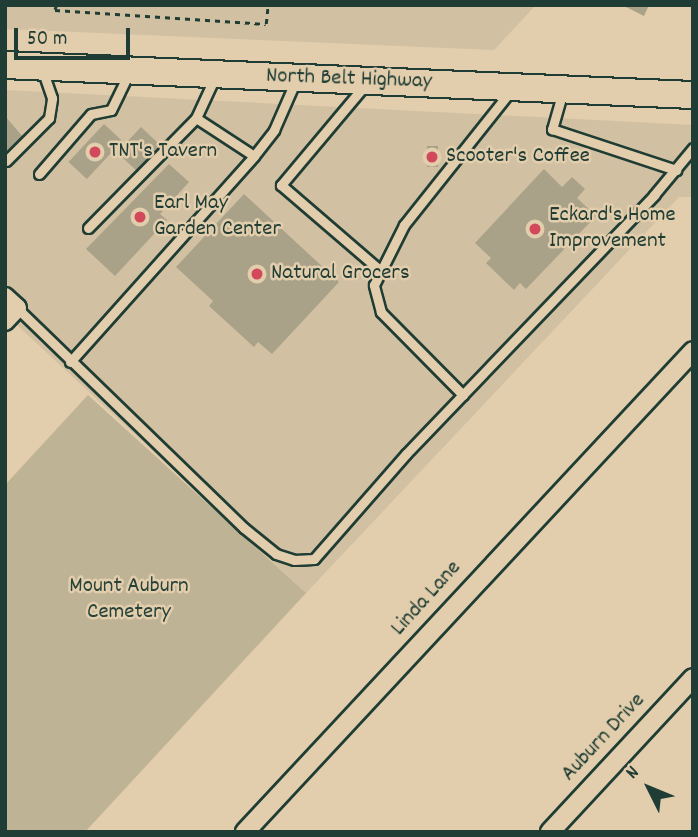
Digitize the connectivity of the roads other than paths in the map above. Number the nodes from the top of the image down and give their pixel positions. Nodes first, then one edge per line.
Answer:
1 (5, 65) edge
2 (41, 67) junction
3 (129, 71) junction
4 (217, 75) junction
5 (296, 78) junction
6 (368, 81) junction
7 (513, 87) junction
8 (564, 89) junction
9 (693, 95) edge
10 (196, 118) junction
11 (693, 148) edge
12 (254, 156) junction
13 (6, 161) edge
14 (676, 170) junction
15 (38, 174) dead end
16 (88, 228) dead end
17 (381, 271) junction
18 (9, 309) edge
19 (693, 351) edge
20 (70, 362) junction
21 (463, 395) junction
22 (693, 678) edge
23 (245, 832) edge
24 (550, 832) edge

1 - 2 main road, North Belt Highway
2 - 3 main road, North Belt Highway
2 - 13 lane
3 - 4 main road, North Belt Highway
3 - 15 lane
4 - 5 main road, North Belt Highway
4 - 10 lane
5 - 6 main road, North Belt Highway
5 - 12 lane
6 - 7 main road, North Belt Highway
6 - 17 lane
7 - 8 main road, North Belt Highway
7 - 17 lane
8 - 9 main road, North Belt Highway
8 - 14 lane
10 - 12 lane
10 - 16 lane
11 - 14 lane
12 - 20 lane
14 - 21 lane
17 - 21 lane
18 - 20 lane
19 - 23 street, Linda Lane
20 - 21 lane
22 - 24 street, Auburn Drive

